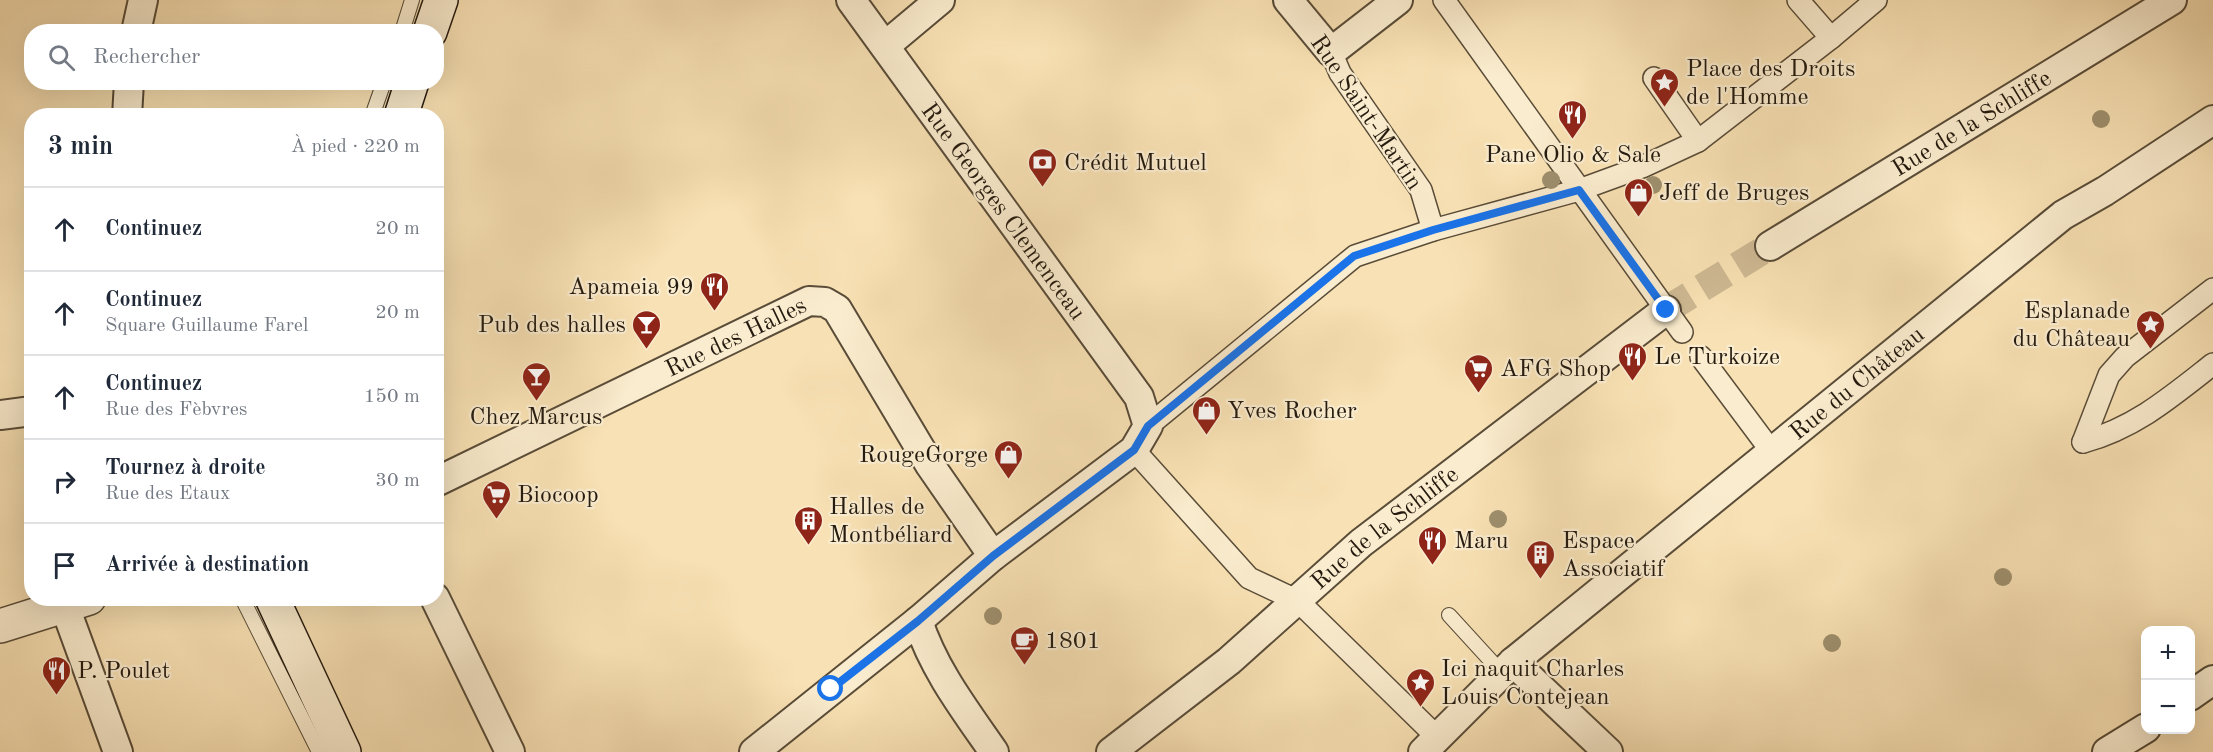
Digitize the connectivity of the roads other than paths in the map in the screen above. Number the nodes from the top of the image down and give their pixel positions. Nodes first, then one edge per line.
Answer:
1 (143, 0) edge
2 (412, 0) edge
3 (441, 0) edge
4 (850, 0) edge
5 (940, 0) edge
6 (1288, 0) edge
7 (1398, 0) edge
8 (1444, 0) edge
9 (1798, 0) edge
10 (1876, 0) edge
11 (2172, 0) edge
12 (138, 24) edge
13 (404, 24) edge
14 (433, 24) edge
15 (1831, 38) junction
16 (885, 46) junction
17 (1331, 52) junction
18 (1653, 78) dead end
19 (129, 90) edge
20 (381, 90) edge
21 (409, 90) edge
22 (127, 108) edge
23 (375, 108) edge
24 (404, 108) edge
25 (2213, 120) edge
26 (1698, 141) junction
27 (1579, 190) junction
28 (1433, 230) junction
29 (1770, 246) tunnel mouth
30 (2213, 289) edge
31 (1674, 321) joint
32 (1701, 357) dead end
33 (2213, 364) edge
34 (24, 412) edge
35 (0, 415) edge
36 (1141, 438) junction
37 (1772, 452) junction
38 (444, 478) edge
39 (993, 556) junction
40 (1298, 601) junction
41 (67, 606) edge
42 (78, 606) edge
43 (246, 606) edge
44 (276, 606) edge
45 (439, 606) edge
46 (1449, 615) dead end
47 (918, 621) junction
48 (0, 626) edge
49 (1508, 668) junction
50 (2213, 680) edge
51 (2195, 693) edge
52 (2141, 731) edge
53 (1430, 745) edge
54 (118, 752) edge
55 (319, 752) edge
56 (344, 752) edge
57 (510, 752) edge
58 (754, 752) edge
59 (994, 752) edge
60 (1111, 752) edge
61 (1608, 752) edge
62 (2107, 752) edge

1 - 12 street
2 - 13 lane
3 - 14 main road
4 - 16 street, Rue Georges Clemenceau
5 - 16 street
6 - 17 street, Rue Saint-Martin
7 - 17 street
8 - 27 street
9 - 15 street
10 - 15 street
11 - 29 street, Rue de la Schliffe
15 - 26 street
16 - 36 street, Rue Georges Clemenceau
17 - 28 street, Rue Saint-Martin
18 - 26 street
19 - 22 street
20 - 23 lane
21 - 24 main road
25 - 37 street, Rue du Château
26 - 27 street
27 - 28 street
27 - 31 street
28 - 36 street
30 - 33 street
31 - 40 street, Rue de la Schliffe
32 - 37 street
34 - 35 street
36 - 39 street
36 - 40 street
37 - 49 street, Rue du Château
38 - 39 street, Rue des Halles
39 - 47 street
40 - 53 street
40 - 60 street, Rue de la Schliffe
41 - 48 main road
42 - 54 street
43 - 55 lane
44 - 56 main road
45 - 57 street
46 - 49 lane
47 - 58 street
47 - 59 street
49 - 53 street, Rue du Château
49 - 61 street
50 - 51 street
52 - 62 street

